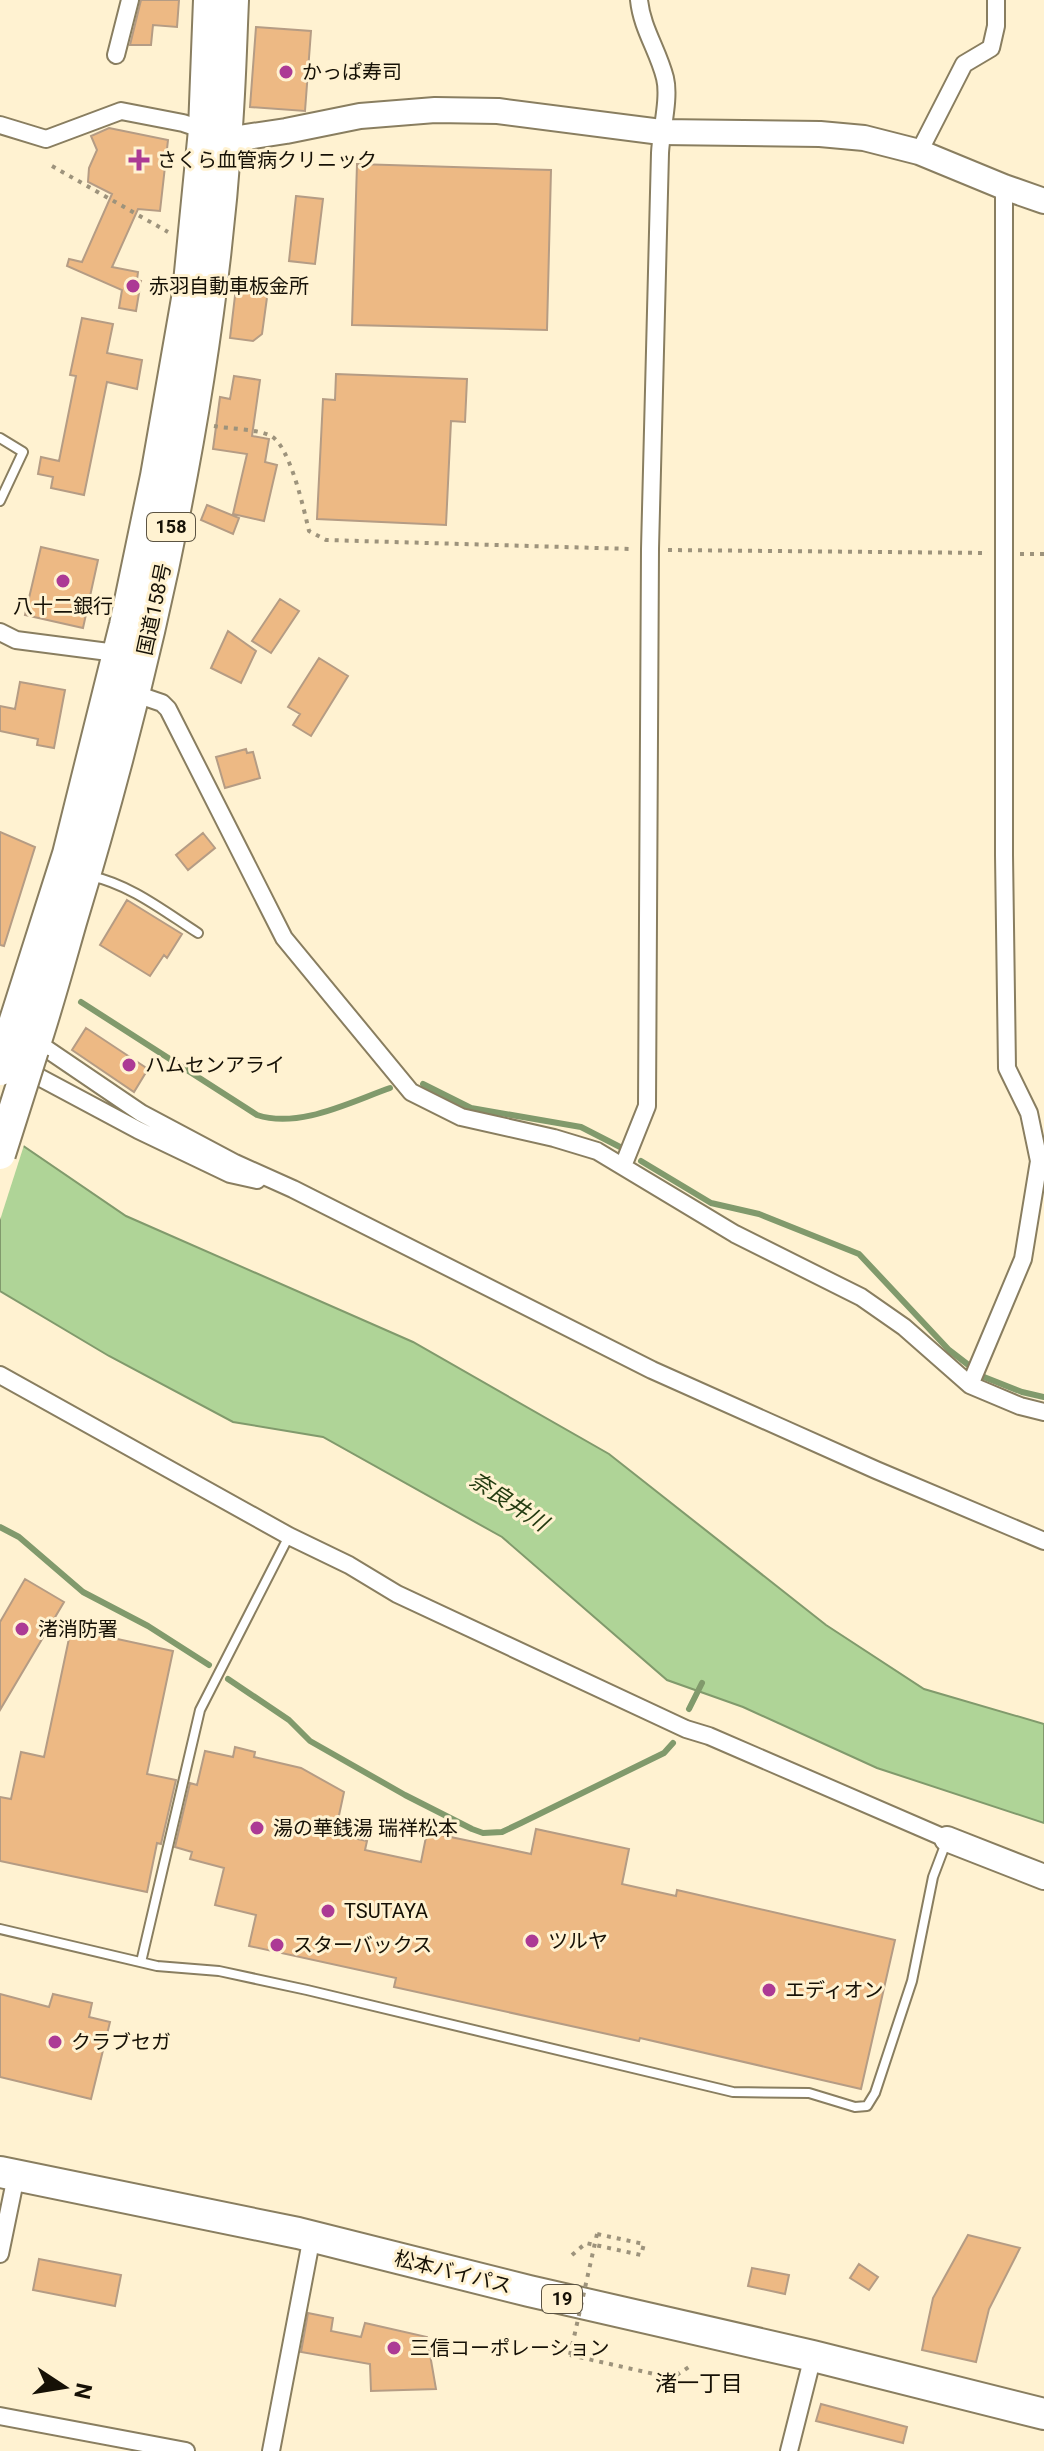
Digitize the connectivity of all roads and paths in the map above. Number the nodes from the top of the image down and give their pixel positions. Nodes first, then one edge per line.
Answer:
1 (130, 0) edge
2 (209, 0) edge
3 (233, 0) edge
4 (639, 0) edge
5 (996, 0) edge
6 (116, 55) dead end
7 (0, 125) edge
8 (661, 132) junction
9 (215, 135) junction
10 (919, 152) junction
11 (52, 166) dead end
12 (1004, 187) junction
13 (1044, 201) edge
14 (193, 238) junction
15 (208, 425) dead end
16 (0, 438) edge
17 (0, 501) edge
18 (650, 549) junction
19 (1003, 554) junction
20 (0, 632) edge
21 (132, 655) junction
22 (123, 689) junction
23 (86, 875) junction
24 (198, 933) dead end
25 (15, 1038) edge
26 (0, 1070) edge
27 (0, 1154) edge
28 (623, 1166) junction
29 (293, 1189) junction
30 (0, 1375) edge
31 (970, 1385) junction
32 (1044, 1412) edge
33 (289, 1536) junction
34 (1044, 1541) edge
35 (947, 1839) junction
36 (1044, 1877) edge
37 (0, 1929) edge
38 (141, 1962) junction
39 (8, 2174) edge
40 (312, 2236) junction
41 (0, 2254) edge
42 (572, 2255) dead end
43 (813, 2356) junction
44 (689, 2367) dead end
45 (1044, 2414) edge
46 (0, 2416) edge
47 (186, 2451) edge
48 (271, 2451) edge
49 (789, 2451) edge

1 - 6 street
2 - 9 highway, 国道158号 / 158
3 - 9 highway, 国道158号 / 158
4 - 8 street
5 - 10 street
7 - 9 street
8 - 9 street
8 - 10 street
8 - 18 street
9 - 14 highway, 国道158号 / 158
9 - 21 highway, 国道158号 / 158
10 - 12 street
11 - 14 path
12 - 13 street
12 - 19 street
14 - 21 highway, 国道158号 / 158
15 - 18 path
16 - 17 lane
18 - 19 path
18 - 28 street
19 - 31 street
20 - 21 street
21 - 22 highway, 国道158号 / 158
22 - 23 highway, 国道158号 / 158
22 - 25 highway, 国道158号 / 158
22 - 28 street
23 - 24 lane
23 - 25 highway, 国道158号 / 158
25 - 26 highway, 国道158号 / 158, bridge
25 - 27 highway, 国道158号 / 158, bridge
25 - 29 street
25 - 29 street
28 - 31 street
29 - 34 street
30 - 33 street
31 - 32 street
33 - 35 street
33 - 38 lane
35 - 36 street
35 - 38 lane
37 - 38 lane
39 - 40 highway, 松本バイパス / 19
39 - 41 street
40 - 43 highway, 松本バイパス / 19
40 - 48 street
42 - 44 path, bridge
43 - 45 highway, 松本バイパス / 19
43 - 49 street
46 - 47 street

